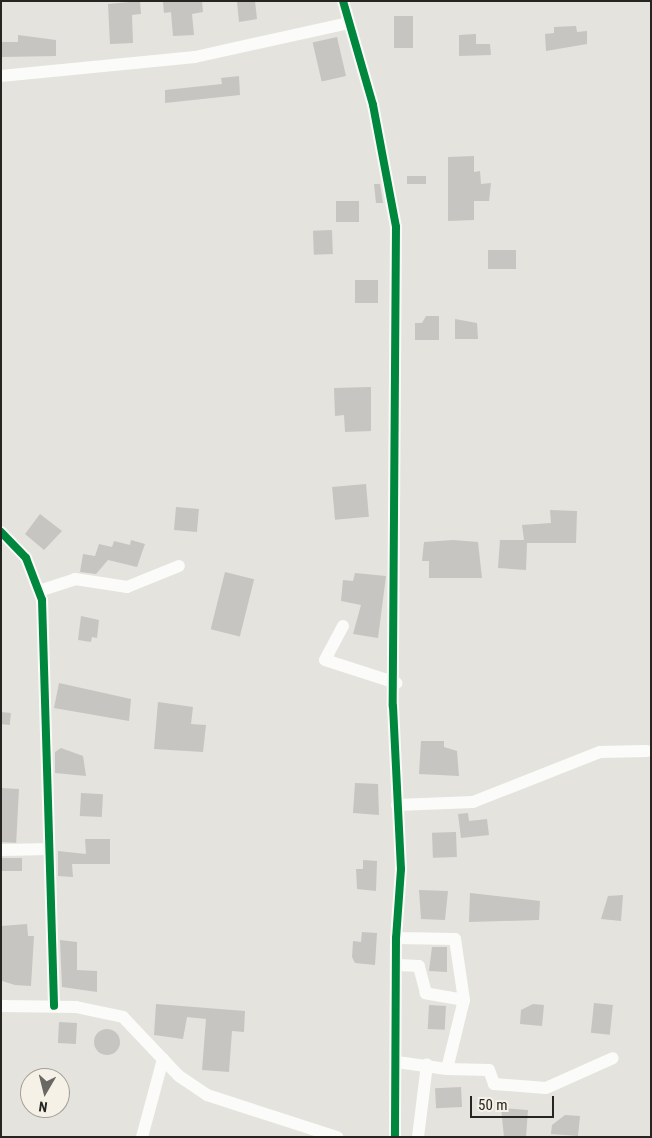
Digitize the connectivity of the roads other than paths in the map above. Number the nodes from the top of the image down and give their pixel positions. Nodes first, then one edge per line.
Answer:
1 (343, 1) edge
2 (348, 23) junction
3 (1, 76) edge
4 (1, 532) edge
5 (179, 566) dead end
6 (39, 591) junction
7 (343, 626) dead end
8 (396, 683) junction
9 (647, 751) dead end
10 (397, 805) junction
11 (49, 849) junction
12 (1, 850) edge
13 (396, 938) junction
14 (398, 965) junction
15 (464, 1000) junction
16 (1, 1006) edge
17 (54, 1006) junction
18 (613, 1058) dead end
19 (163, 1059) junction
20 (397, 1062) junction
21 (427, 1065) junction
22 (447, 1069) junction
23 (142, 1137) edge
24 (337, 1137) edge
25 (395, 1137) edge
26 (418, 1137) edge

1 - 2 street
2 - 3 street
2 - 8 street
4 - 6 street
5 - 6 street
6 - 11 street
7 - 8 street
8 - 10 street
9 - 10 street
10 - 13 street
11 - 12 street
11 - 17 street
13 - 14 street
13 - 15 street
14 - 15 street
14 - 20 street
15 - 22 street
16 - 17 street
17 - 19 street
18 - 22 street
19 - 23 street
19 - 24 street
20 - 21 street
20 - 25 street
21 - 22 street
21 - 26 street

